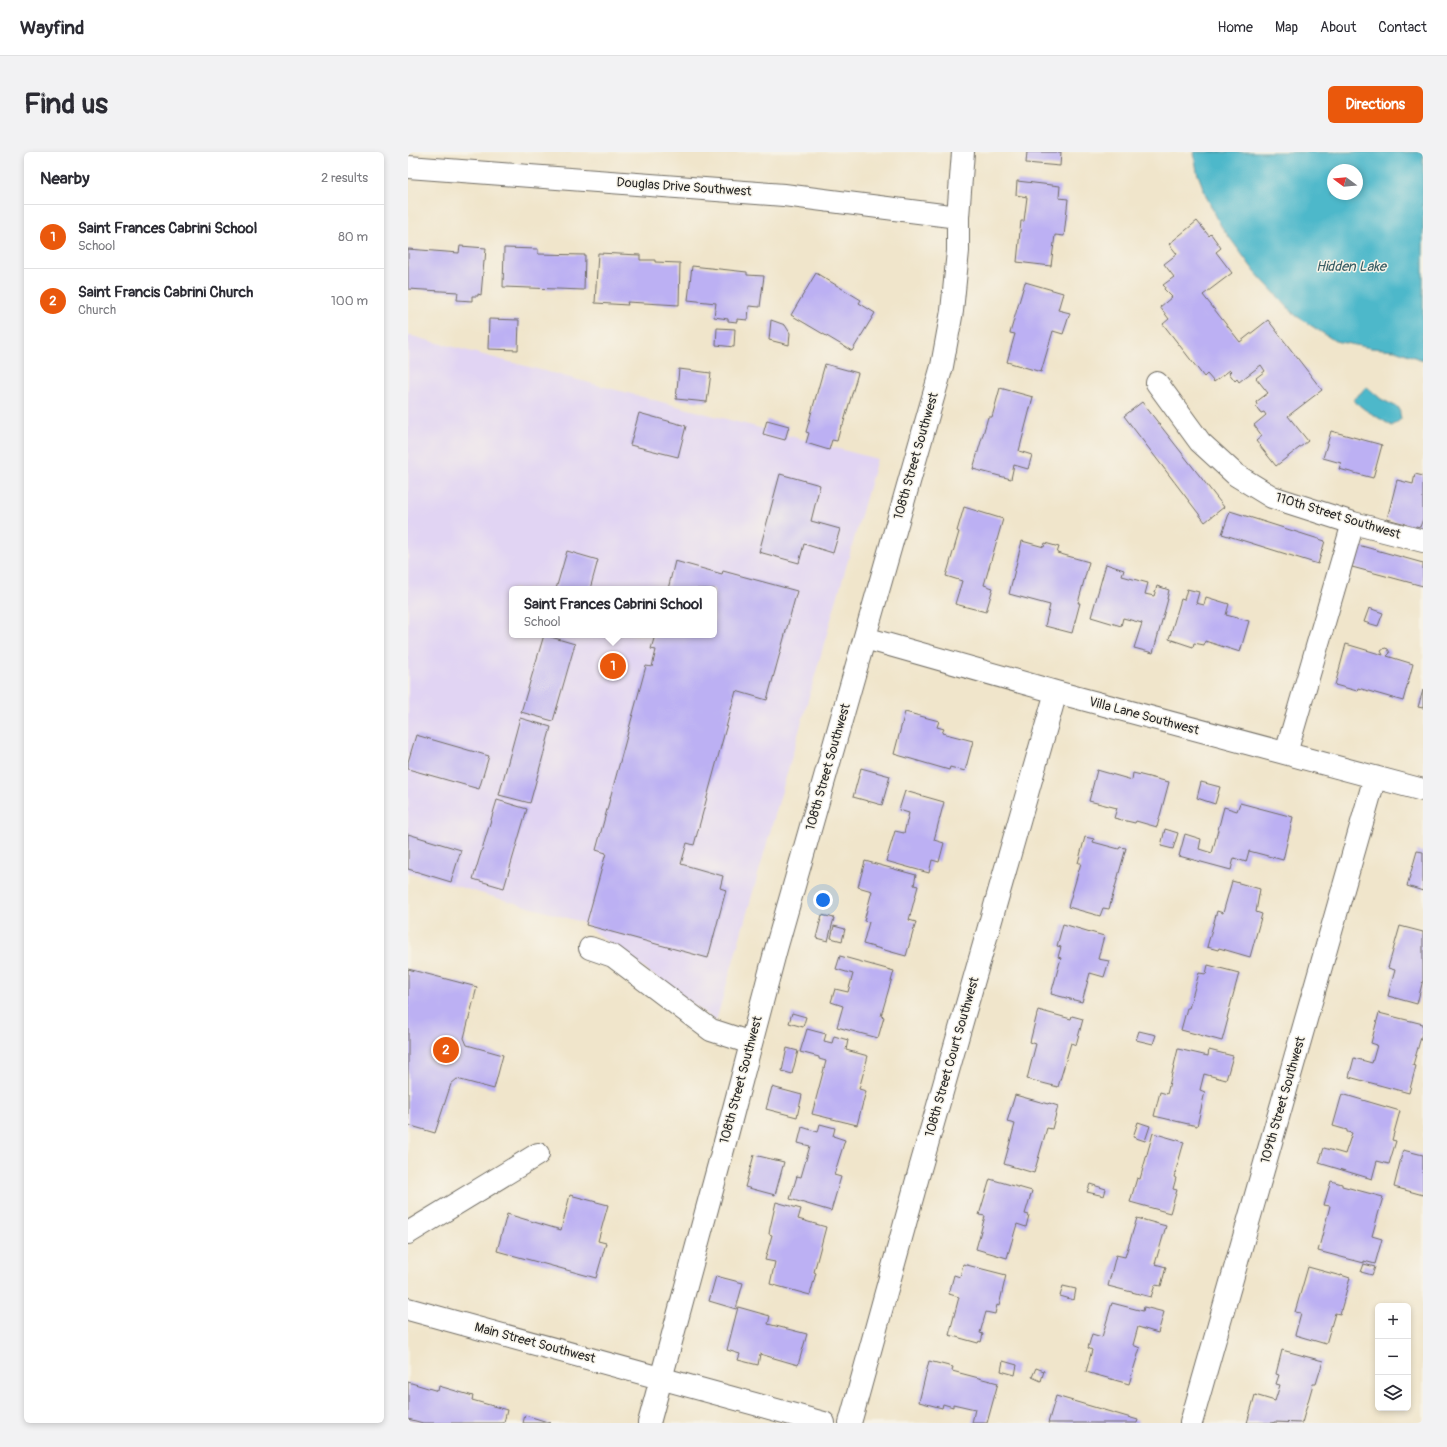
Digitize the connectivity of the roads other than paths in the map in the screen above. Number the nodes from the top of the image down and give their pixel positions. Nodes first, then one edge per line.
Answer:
1 (963, 152) edge
2 (408, 167) edge
3 (958, 217) junction
4 (1157, 382) dead end
5 (1353, 522) junction
6 (1423, 541) edge
7 (865, 638) junction
8 (1056, 692) junction
9 (1286, 753) junction
10 (1375, 777) junction
11 (1423, 790) edge
12 (590, 948) dead end
13 (751, 1043) junction
14 (538, 1154) dead end
15 (408, 1233) edge
16 (408, 1309) edge
17 (661, 1378) junction
18 (649, 1423) edge
19 (824, 1423) edge
20 (850, 1423) edge
21 (1191, 1423) edge

1 - 3 street, 108th Street Southwest
2 - 3 street, Douglas Drive Southwest
3 - 7 street, 108th Street Southwest
4 - 5 street, 110th Street Southwest
5 - 6 street, 110th Street Southwest
5 - 9 street
7 - 8 street, Villa Lane Southwest
7 - 13 street, 108th Street Southwest
8 - 9 street, Villa Lane Southwest
8 - 20 street, 108th Street Court Southwest
9 - 10 street, Villa Lane Southwest
10 - 11 street, Villa Lane Southwest
10 - 21 street, 109th Street Southwest
12 - 13 street
13 - 17 street, 108th Street Southwest
14 - 15 street
16 - 17 street, Main Street Southwest
17 - 18 street, 108th Street Southwest
17 - 19 street, Main Street Southwest

